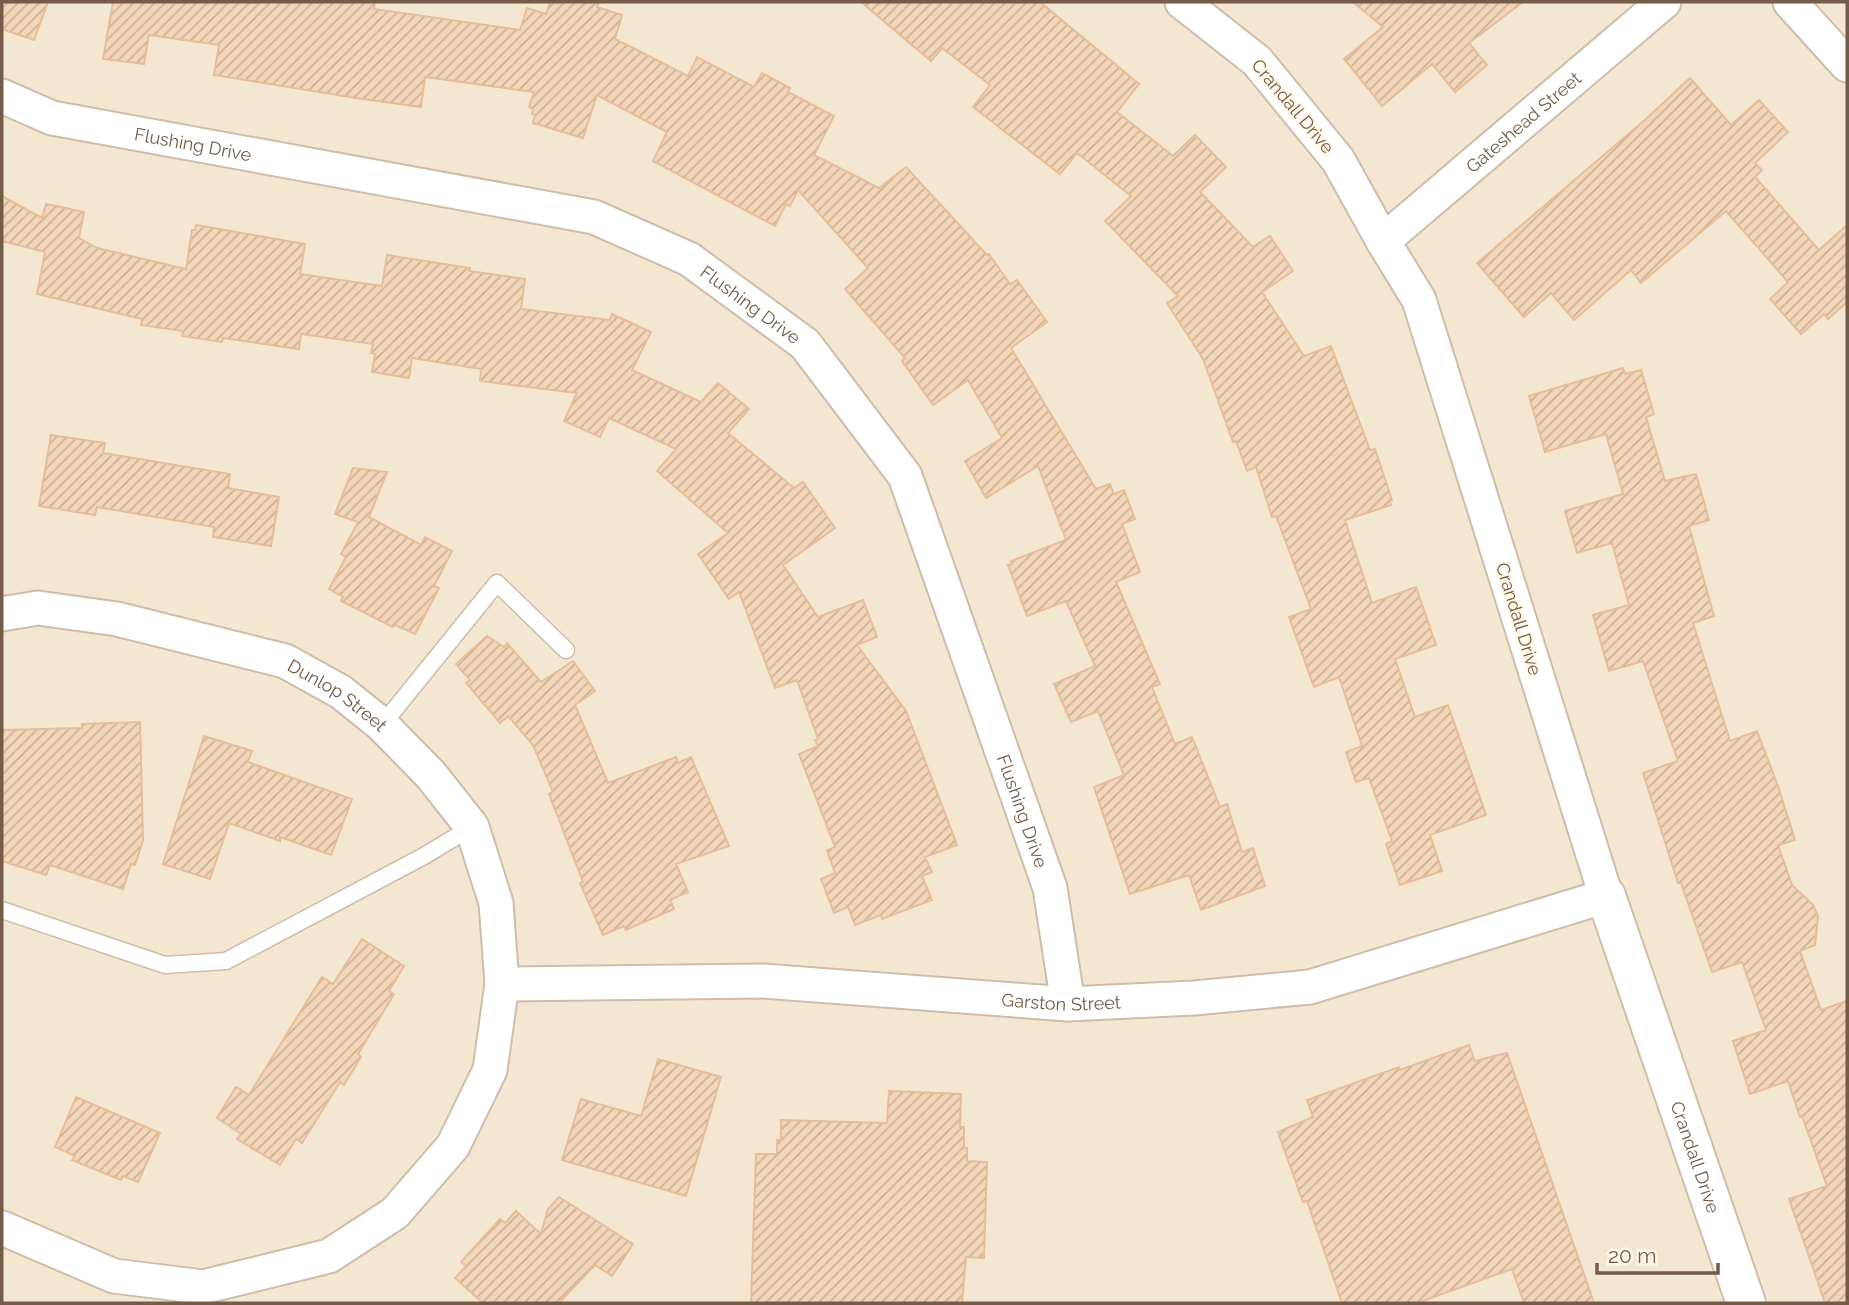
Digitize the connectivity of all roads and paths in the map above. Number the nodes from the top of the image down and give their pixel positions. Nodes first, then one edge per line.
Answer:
1 (1182, 2) edge
2 (1664, 2) edge
3 (1790, 2) edge
4 (1847, 65) edge
5 (2, 96) edge
6 (1383, 241) junction
7 (2, 614) edge
8 (566, 650) dead end
9 (382, 725) junction
10 (472, 827) junction
11 (1606, 896) junction
12 (2, 911) edge
13 (502, 984) junction
14 (1068, 1004) junction
15 (2, 1228) edge
16 (1746, 1303) edge

1 - 6 street, Crandall Drive
2 - 6 street, Gateshead Street
3 - 4 street
5 - 14 street, Flushing Drive
6 - 11 street, Crandall Drive
7 - 9 street, Dunlop Street
8 - 9 lane
9 - 10 street, Dunlop Street
10 - 12 lane
10 - 13 street, Dunlop Street
11 - 14 street, Garston Street
11 - 16 street, Crandall Drive
13 - 14 street, Garston Street
13 - 15 street, Dunlop Street

